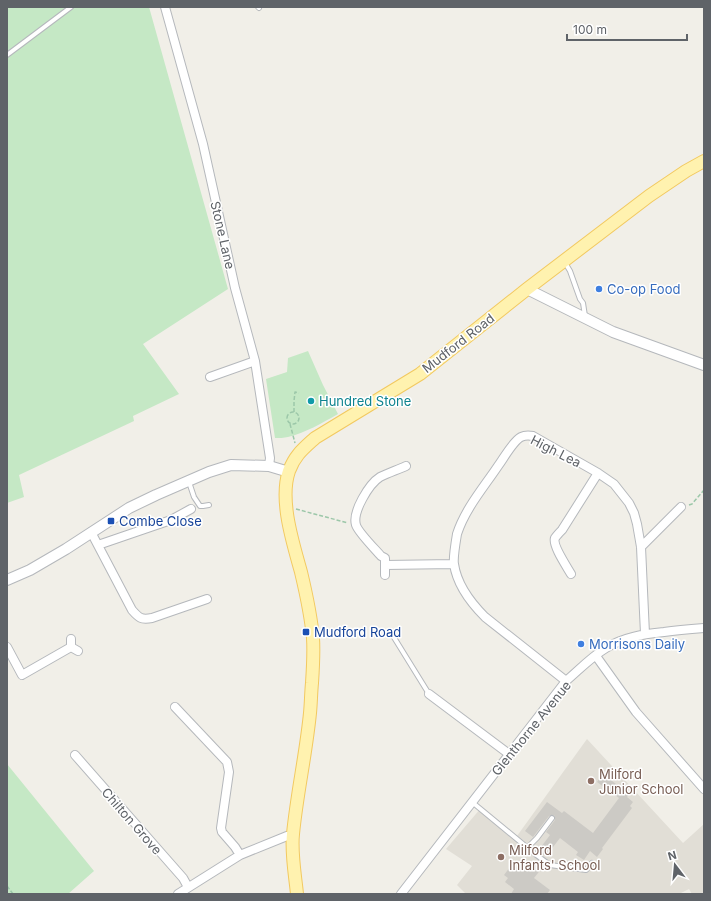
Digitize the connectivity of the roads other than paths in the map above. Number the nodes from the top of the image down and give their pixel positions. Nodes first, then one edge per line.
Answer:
1 (71, 7) edge
2 (165, 7) edge
3 (7, 55) edge
4 (704, 161) edge
5 (564, 261) junction
6 (527, 289) junction
7 (585, 318) junction
8 (255, 361) junction
9 (704, 365) edge
10 (210, 377) dead end
11 (269, 466) junction
12 (406, 466) dead end
13 (289, 472) junction
14 (598, 473) junction
15 (189, 482) junction
16 (209, 504) dead end
17 (681, 507) road end
18 (191, 509) dead end
19 (91, 532) junction
20 (98, 545) junction
21 (641, 547) junction
22 (454, 564) junction
23 (385, 565) junction
24 (571, 574) dead end
25 (385, 575) dead end
26 (7, 580) edge
27 (207, 599) dead end
28 (704, 628) edge
29 (390, 631) dead end
30 (645, 634) junction
31 (74, 646) dead end
32 (7, 647) edge
33 (596, 656) junction
34 (566, 682) junction
35 (429, 694) joint
36 (175, 707) dead end
37 (509, 754) junction
38 (75, 756) dead end
39 (704, 789) edge
40 (472, 802) junction
41 (552, 818) dead end
42 (293, 835) junction
43 (527, 848) junction
44 (240, 855) junction
45 (592, 863) dead end
46 (188, 887) junction
47 (178, 894) edge
48 (297, 894) edge
49 (401, 894) edge

1 - 3 lane
2 - 8 street, Stone Lane
4 - 5 main road, Mudford Road
5 - 6 main road, Mudford Road
5 - 7 lane
6 - 7 street
6 - 13 main road, Mudford Road
7 - 9 street
8 - 10 street
8 - 11 street, Stone Lane
11 - 13 street
11 - 15 street
12 - 23 street
13 - 42 main road, Mudford Road
14 - 21 street, High Lea
14 - 22 street, High Lea
14 - 24 street
15 - 16 lane
15 - 19 street
17 - 21 street
18 - 20 street
19 - 20 street
19 - 26 street
20 - 27 street
21 - 30 street, High Lea
22 - 23 street
22 - 34 street, High Lea
23 - 25 street
28 - 30 street, Glenthorne Avenue
29 - 35 lane
30 - 33 street, Glenthorne Avenue
31 - 32 street
33 - 34 street, Glenthorne Avenue
33 - 39 street
34 - 37 street, Glenthorne Avenue
35 - 37 street
36 - 44 street
37 - 40 street, Glenthorne Avenue
38 - 46 street, Chilton Grove
40 - 43 lane
40 - 49 street, Glenthorne Avenue
41 - 43 lane
42 - 44 street
42 - 48 main road, Mudford Road
43 - 45 lane
44 - 46 street
46 - 47 street

